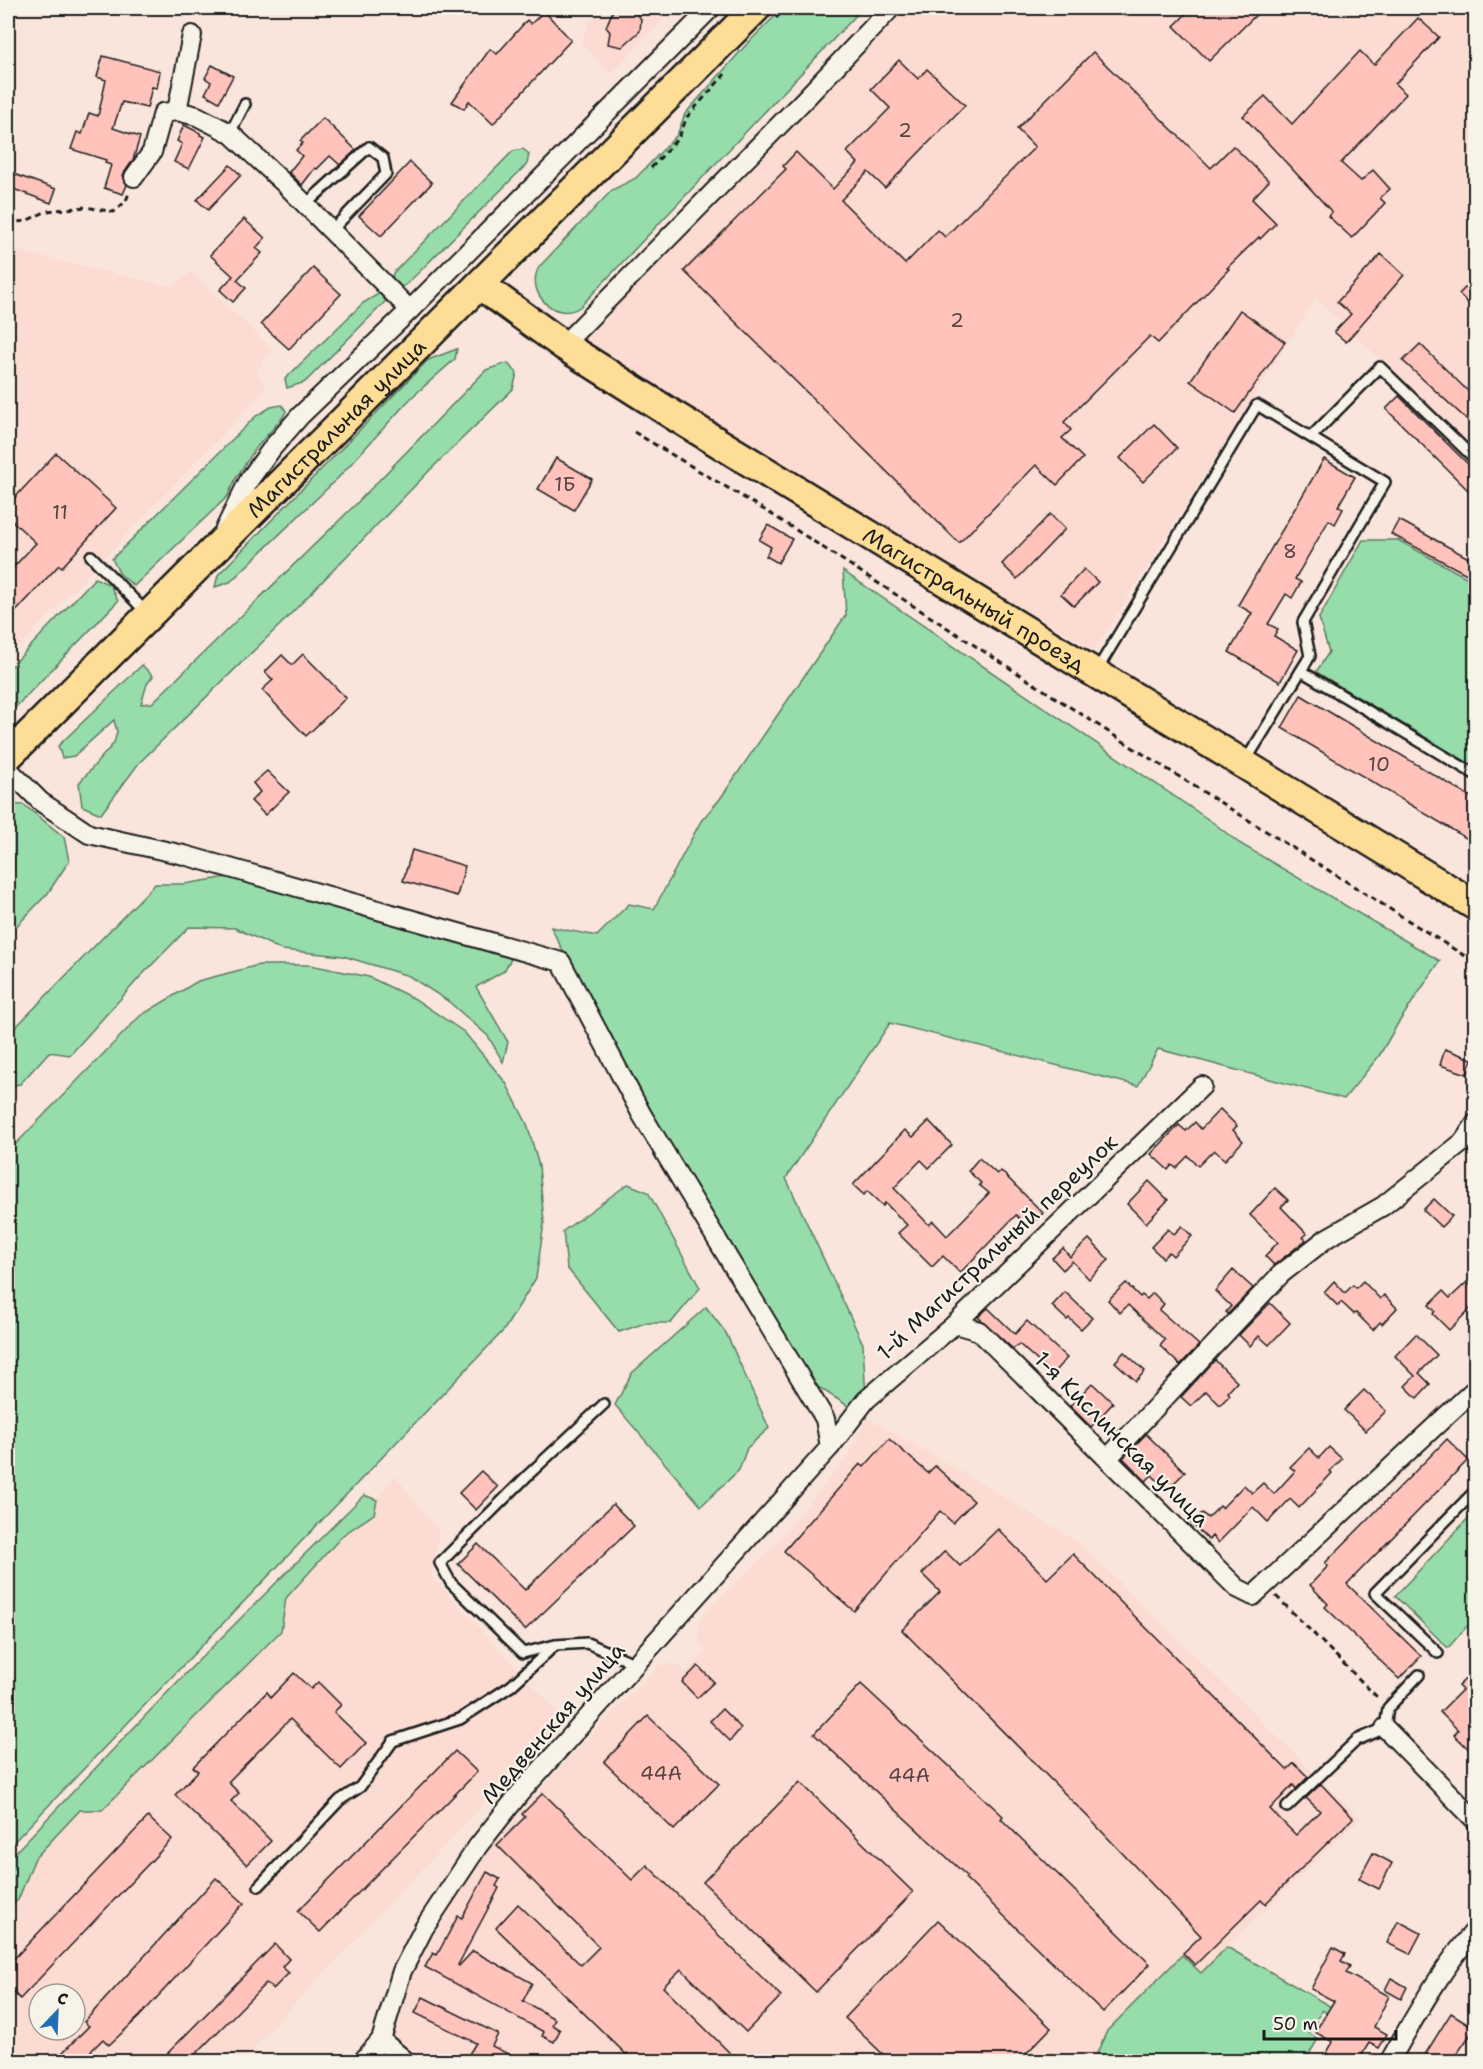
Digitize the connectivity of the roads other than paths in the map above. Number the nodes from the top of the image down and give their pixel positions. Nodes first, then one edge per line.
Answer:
1 (711, 8) edge
2 (734, 8) edge
3 (891, 8) edge
4 (764, 15) edge
5 (192, 35) dead end
6 (663, 101) junction
7 (245, 104) dead end
8 (177, 111) junction
9 (230, 133) junction
10 (134, 177) road end
11 (305, 205) junction
12 (331, 231) junction
13 (480, 285) junction
14 (410, 310) junction
15 (563, 345) junction
16 (1311, 437) junction
17 (1476, 460) edge
18 (215, 548) junction
19 (91, 556) dead end
20 (149, 614) junction
21 (1301, 670) junction
22 (1095, 673) junction
23 (8, 756) edge
24 (1244, 764) junction
25 (8, 769) edge
26 (1476, 775) edge
27 (1476, 906) edge
28 (1202, 1086) dead end
29 (1476, 1123) edge
30 (955, 1324) junction
31 (1476, 1388) edge
32 (604, 1404) dead end
33 (830, 1447) junction
34 (1108, 1458) junction
35 (1476, 1490) edge
36 (555, 1645) junction
37 (1438, 1653) dead end
38 (636, 1664) junction
39 (1419, 1675) dead end
40 (1385, 1728) junction
41 (1287, 1807) dead end
42 (1476, 1821) edge
43 (259, 1886) dead end
44 (1476, 1929) edge
45 (381, 2040) junction
46 (362, 2061) edge
47 (407, 2061) edge
48 (1389, 2061) edge

1 - 14 street
2 - 6 main road, Магистральная улица
3 - 15 street
4 - 6 main road, Магистральная улица
5 - 8 street
6 - 13 main road, Магистральная улица
7 - 9 lane
8 - 9 street
8 - 10 street
9 - 11 street
11 - 12 street
11 - 12 lane
12 - 14 street
13 - 15 main road, Магистральный проезд
13 - 18 main road, Магистральная улица
14 - 18 street
15 - 22 main road, Магистральный проезд
16 - 17 lane
16 - 21 lane
16 - 22 lane
18 - 20 main road, Магистральная улица
19 - 20 lane
20 - 23 main road, Магистральная улица
21 - 24 lane
21 - 26 lane
22 - 24 main road, Магистральный проезд
24 - 27 main road, Магистральный проезд
25 - 33 street
28 - 30 street, 1-й Магистральный переулок
29 - 34 street
30 - 33 street, 1-й Магистральный переулок
30 - 34 street, 1-я Кислинская улица
31 - 34 street, 1-я Кислинская улица
32 - 36 lane
33 - 38 street, Медвенская улица
35 - 37 lane
36 - 38 lane
36 - 43 lane
38 - 45 street, Медвенская улица
39 - 40 lane
40 - 41 lane
40 - 42 street
44 - 48 street
45 - 46 street, Медвенская улица
45 - 47 street

